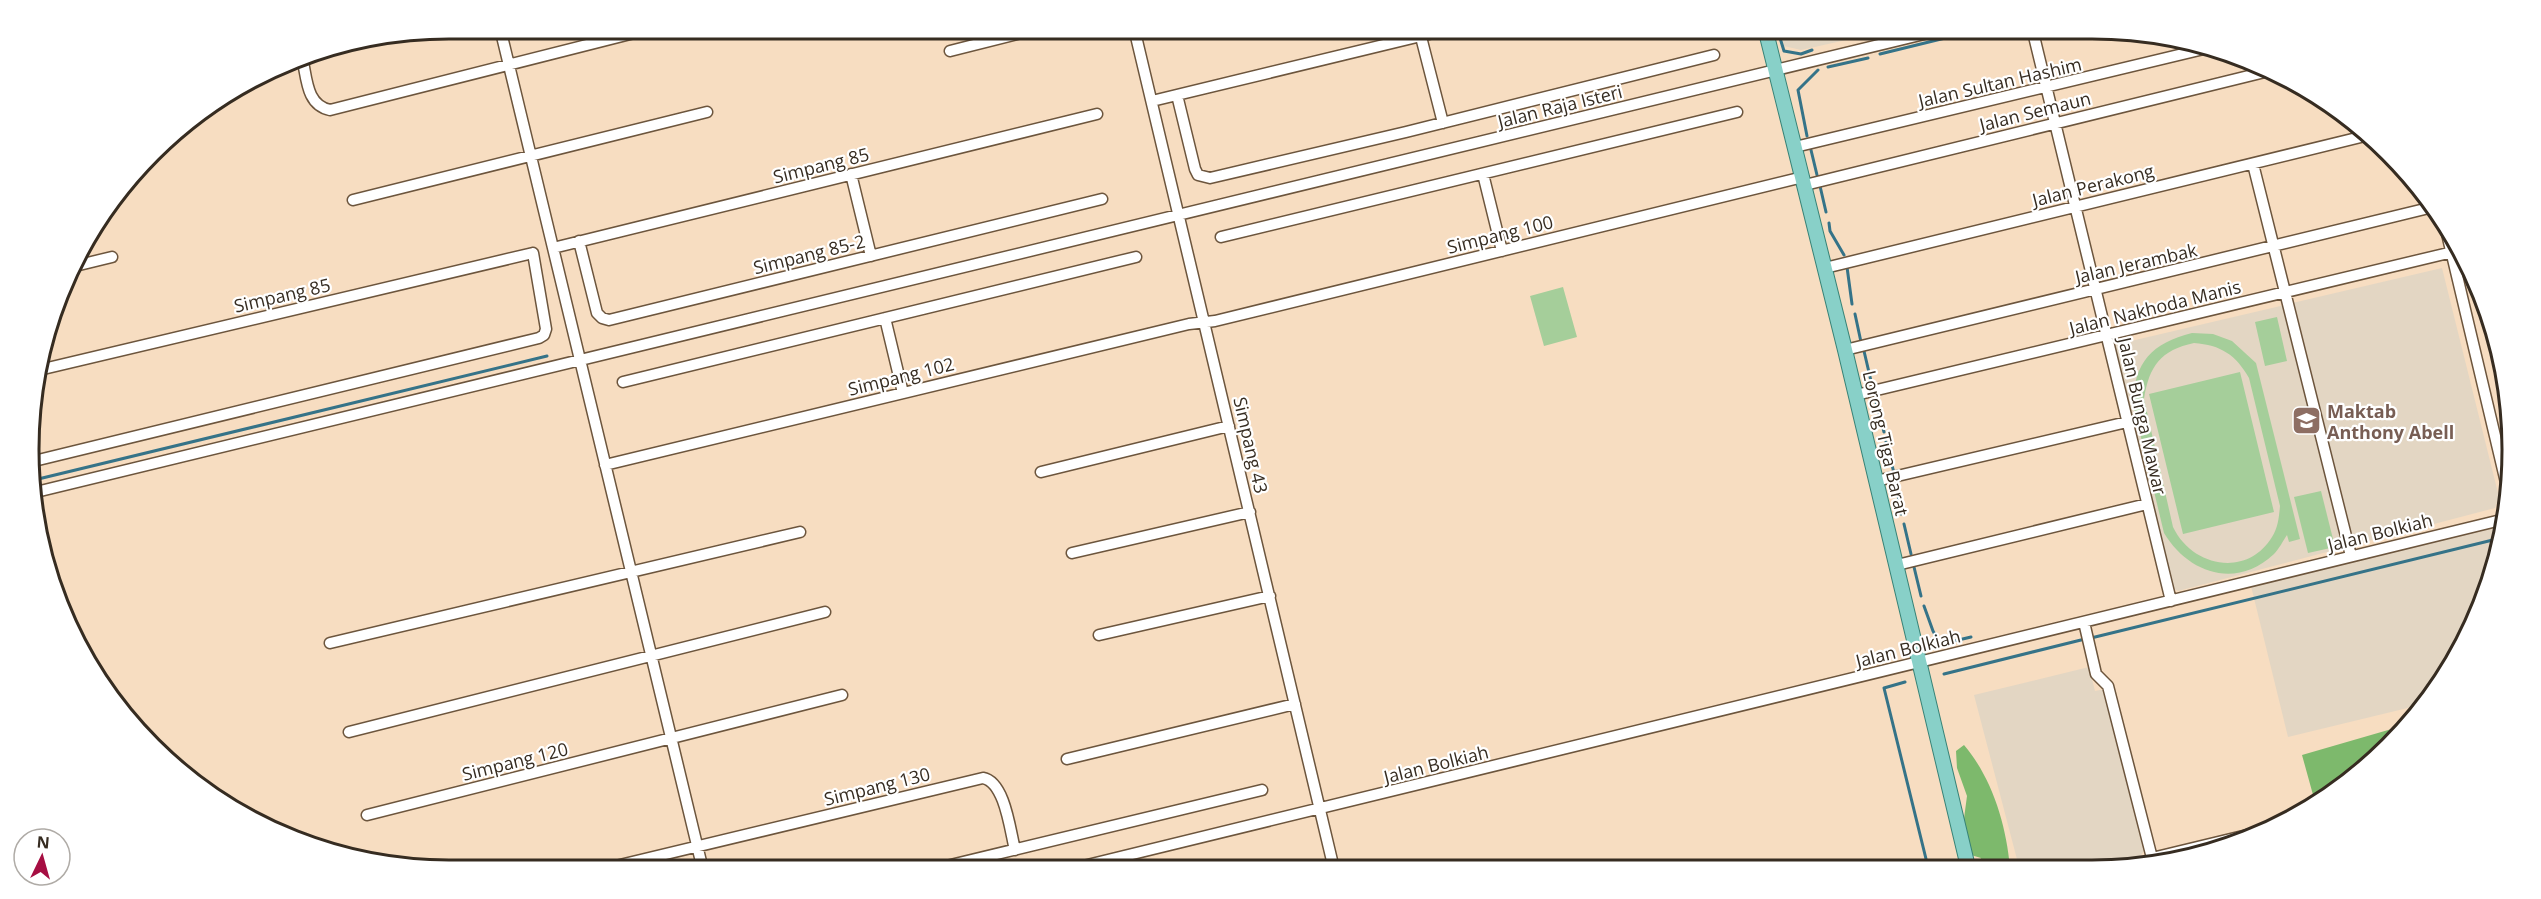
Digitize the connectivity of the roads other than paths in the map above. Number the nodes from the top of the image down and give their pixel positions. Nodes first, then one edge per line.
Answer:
1 (503, 39) edge
2 (611, 39) edge
3 (997, 39) edge
4 (1137, 39) edge
5 (1409, 39) edge
6 (1422, 39) edge
7 (1768, 39) edge
8 (1904, 39) edge
9 (2035, 39) edge
10 (950, 51) dead end
11 (2193, 52) edge
12 (1714, 56) dead end
13 (509, 65) junction
14 (304, 66) edge
15 (1775, 71) junction
16 (2257, 74) edge
17 (2046, 88) junction
18 (1177, 95) junction
19 (1152, 101) junction
20 (708, 112) dead end
21 (1737, 112) dead end
22 (1097, 114) dead end
23 (1443, 123) junction
24 (2054, 123) junction
25 (2358, 138) edge
26 (1795, 147) junction
27 (531, 156) junction
28 (2253, 164) junction
29 (851, 174) junction
30 (1483, 174) junction
31 (1804, 181) junction
32 (1102, 199) dead end
33 (353, 200) dead end
34 (2075, 207) junction
35 (2424, 209) edge
36 (1179, 215) junction
37 (1221, 237) dead end
38 (579, 241) junction
39 (2274, 247) junction
40 (553, 248) junction
41 (1502, 251) junction
42 (2451, 252) edge
43 (871, 256) junction
44 (112, 257) dead end
45 (1136, 257) dead end
46 (83, 264) edge
47 (2459, 267) edge
48 (1825, 268) junction
49 (2095, 290) junction
50 (2285, 292) junction
51 (885, 318) junction
52 (1205, 322) junction
53 (2107, 335) junction
54 (1845, 350) junction
55 (580, 358) junction
56 (47, 368) edge
57 (623, 382) dead end
58 (903, 393) junction
59 (1856, 395) junction
60 (2127, 422) junction
61 (1230, 426) junction
62 (39, 460) edge
63 (2502, 461) edge
64 (605, 465) junction
65 (1041, 472) dead end
66 (1876, 482) junction
67 (42, 490) edge
68 (2147, 504) junction
69 (1250, 512) junction
70 (2495, 521) edge
71 (800, 532) dead end
72 (1072, 553) dead end
73 (2351, 556) junction
74 (1897, 566) junction
75 (631, 571) junction
76 (1270, 596) junction
77 (2171, 601) junction
78 (825, 612) dead end
79 (2085, 627) junction
80 (1099, 634) dead end
81 (330, 643) dead end
82 (651, 656) junction
83 (1920, 662) junction
84 (842, 695) dead end
85 (1295, 704) junction
86 (349, 732) dead end
87 (672, 739) junction
88 (1067, 759) dead end
89 (1263, 790) dead end
90 (1320, 809) junction
91 (367, 815) dead end
92 (698, 846) junction
93 (1015, 850) junction
94 (2147, 856) edge
95 (640, 860) edge
96 (701, 860) edge
97 (972, 860) edge
98 (1108, 860) edge
99 (1332, 860) edge
100 (1966, 860) edge

1 - 13 street
2 - 13 street
3 - 10 street
4 - 19 street, Simpang 43
5 - 18 street
6 - 23 street
7 - 15 main road, Lorong Tiga Barat
8 - 15 street, Jalan Raja Isteri
9 - 17 street, Jalan Bunga Mawar
11 - 17 street, Jalan Sultan Hashim
12 - 23 street
13 - 14 street
13 - 27 street
15 - 26 main road, Lorong Tiga Barat
15 - 36 street, Jalan Raja Isteri
16 - 24 street, Jalan Semaun
17 - 24 street, Jalan Bunga Mawar
17 - 26 street, Jalan Sultan Hashim
18 - 19 street
18 - 23 street
19 - 36 street, Simpang 43
20 - 27 street
21 - 30 street
22 - 29 street, Simpang 85
24 - 31 street, Jalan Semaun
24 - 34 street, Jalan Bunga Mawar
25 - 28 street, Jalan Perakong
26 - 31 main road, Lorong Tiga Barat
27 - 33 street
27 - 40 street
28 - 34 street, Jalan Perakong
28 - 39 street
29 - 38 street, Simpang 85
29 - 43 street
30 - 37 street
30 - 41 street
31 - 41 street, Simpang 100
31 - 48 main road, Lorong Tiga Barat
32 - 43 street, Simpang 85-2
34 - 48 street, Jalan Perakong
34 - 49 street, Jalan Bunga Mawar
35 - 39 street, Jalan Jerambak
36 - 52 street, Simpang 43
36 - 55 street, Jalan Raja Isteri
38 - 40 street, Simpang 85
38 - 43 street, Simpang 85-2
39 - 49 street, Jalan Jerambak
39 - 50 street
40 - 55 street
41 - 52 street, Simpang 100
42 - 50 street, Jalan Nakhoda Manis
44 - 46 street
45 - 51 street
47 - 63 street
48 - 54 main road, Lorong Tiga Barat
49 - 53 street, Jalan Bunga Mawar
49 - 54 street, Jalan Jerambak
50 - 53 street, Jalan Nakhoda Manis
50 - 73 street
51 - 57 street
51 - 58 street
52 - 58 street, Simpang 102
52 - 61 street, Simpang 43
53 - 59 street, Jalan Nakhoda Manis
53 - 60 street, Jalan Bunga Mawar
54 - 59 main road, Lorong Tiga Barat
55 - 64 street
55 - 67 street, Jalan Raja Isteri
56 - 62 street, Simpang 85
58 - 64 street, Simpang 102
59 - 66 main road, Lorong Tiga Barat
60 - 66 street
60 - 68 street, Jalan Bunga Mawar
61 - 65 street
61 - 69 street, Simpang 43
64 - 75 street
66 - 74 main road, Lorong Tiga Barat
68 - 74 street
68 - 77 street, Jalan Bunga Mawar
69 - 72 street
69 - 76 street, Simpang 43
70 - 73 street, Jalan Bolkiah
71 - 75 street
73 - 77 street, Jalan Bolkiah
74 - 83 main road, Lorong Tiga Barat
75 - 81 street
75 - 82 street
76 - 80 street
76 - 85 street, Simpang 43
77 - 79 street, Jalan Bolkiah
78 - 82 street
79 - 83 street, Jalan Bolkiah
79 - 94 street
82 - 86 street
82 - 87 street
83 - 90 street, Jalan Bolkiah
83 - 100 main road, Lorong Tiga Barat
84 - 87 street, Simpang 120
85 - 88 street
85 - 90 street, Simpang 43
87 - 91 street, Simpang 120
87 - 92 street
89 - 93 street
90 - 98 street, Jalan Bolkiah
90 - 99 street, Simpang 43
92 - 93 street, Simpang 130
92 - 95 street
92 - 96 street
93 - 97 street

